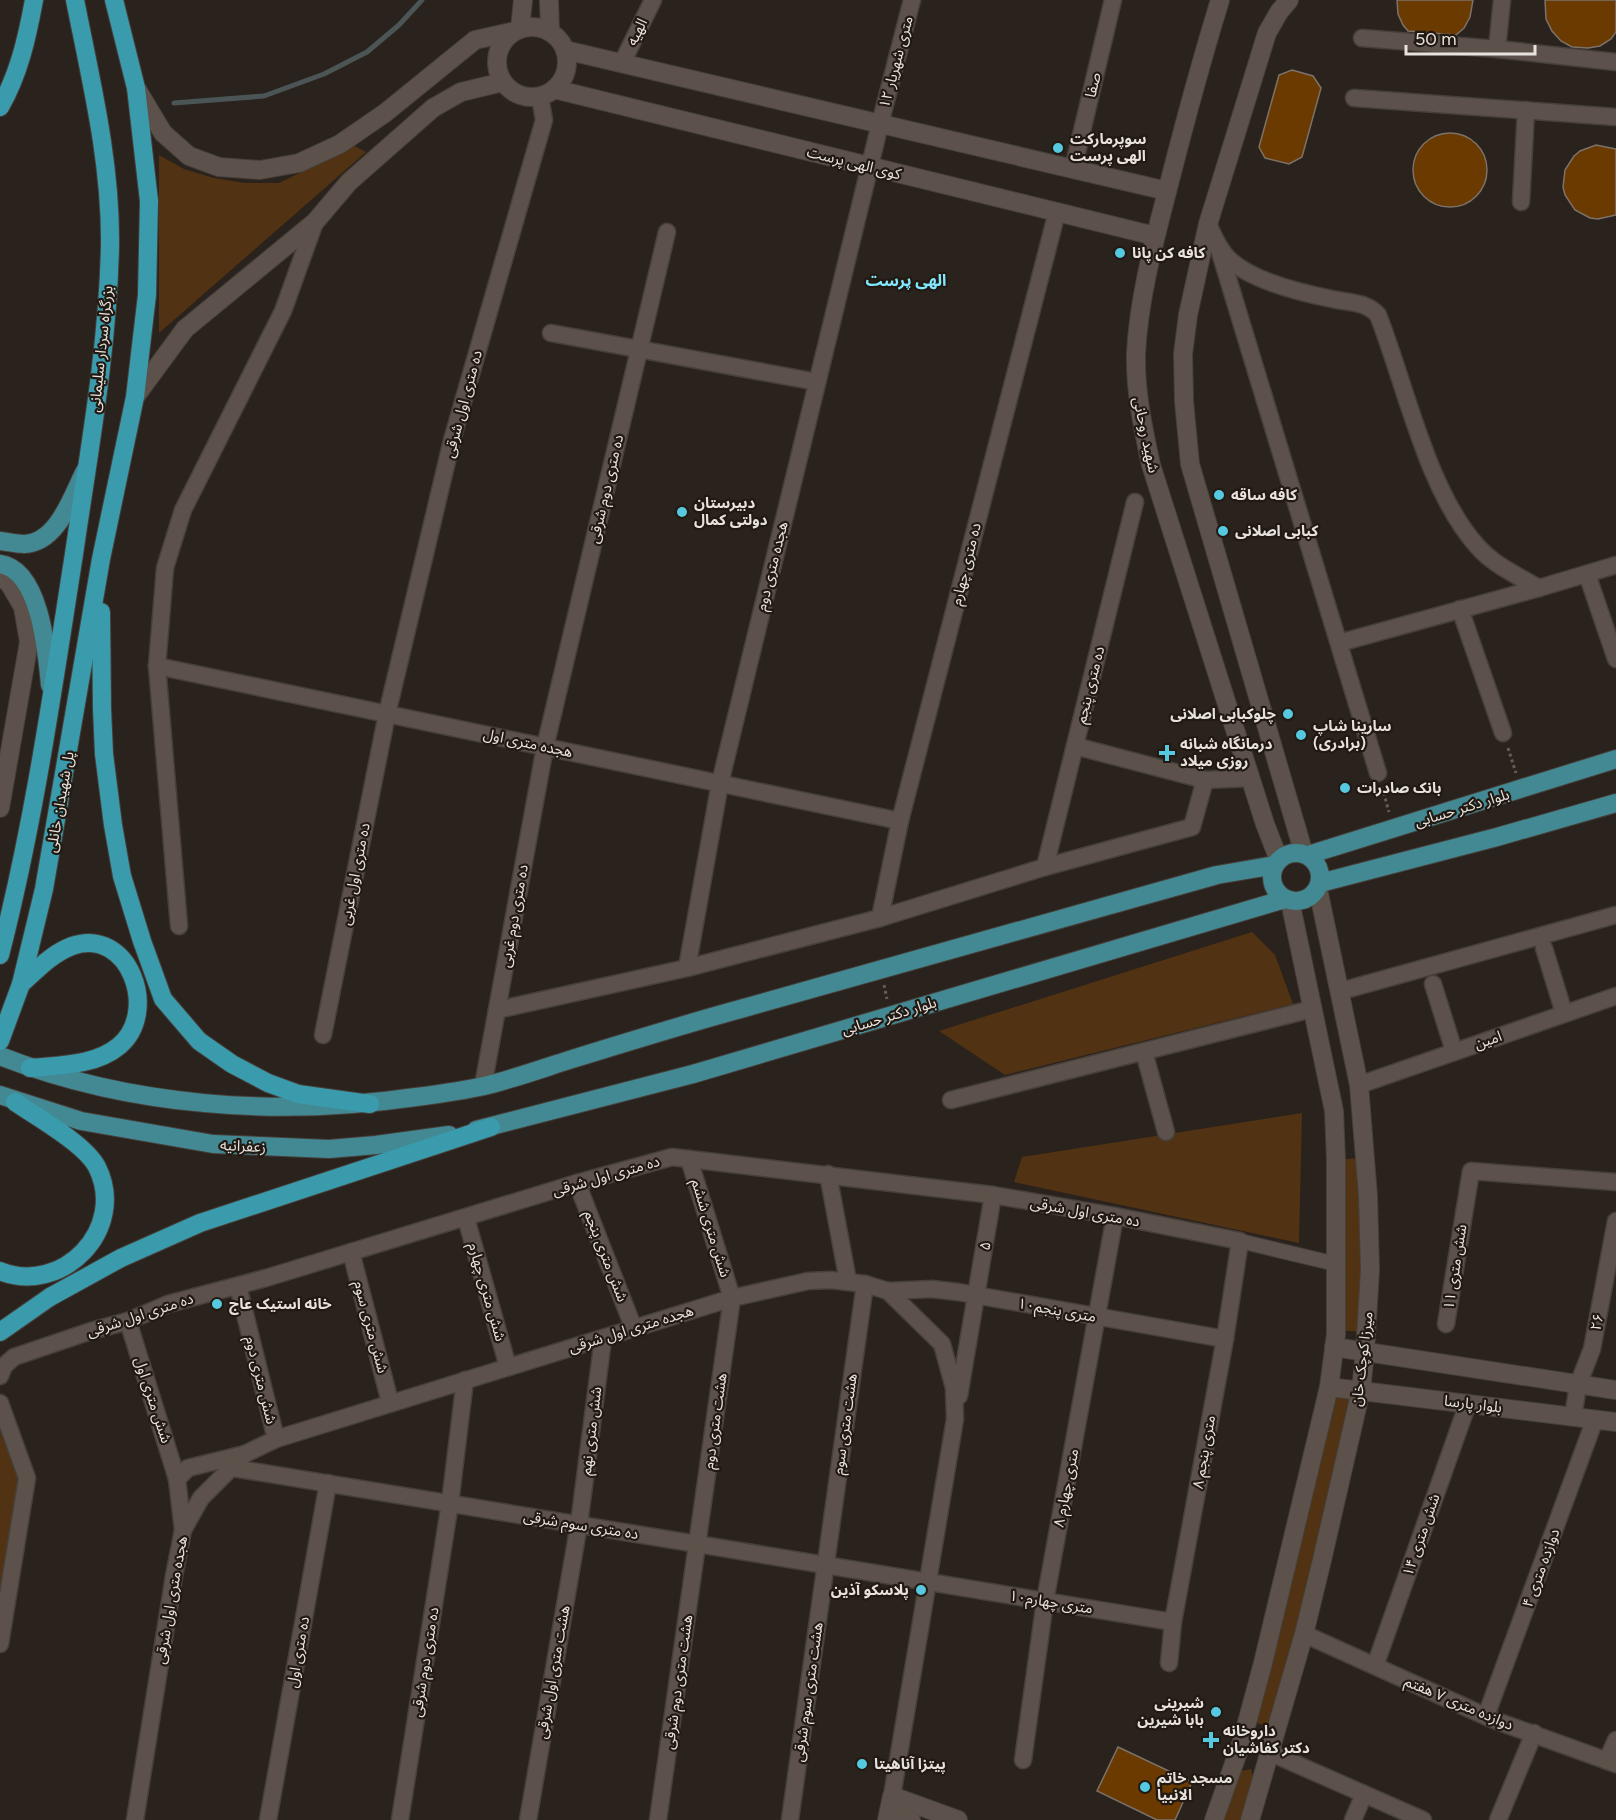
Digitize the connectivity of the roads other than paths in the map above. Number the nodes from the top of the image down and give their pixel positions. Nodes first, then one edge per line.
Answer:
1 (34, 0) edge
2 (75, 0) edge
3 (114, 0) edge
4 (523, 0) edge
5 (549, 0) edge
6 (653, 0) edge
7 (912, 0) edge
8 (1113, 0) edge
9 (1220, 0) edge
10 (1289, 0) edge
11 (1502, 0) edge
12 (518, 30) junction
13 (550, 32) junction
14 (1362, 38) dead end
15 (1497, 49) junction
16 (565, 50) junction
17 (1616, 62) edge
18 (622, 63) junction
19 (503, 82) junction
20 (136, 88) junction
21 (547, 93) junction
22 (1354, 98) dead end
23 (0, 107) edge
24 (1526, 111) junction
25 (1616, 117) edge
26 (880, 124) junction
27 (870, 166) junction
28 (1073, 169) junction
29 (1167, 191) junction
30 (1521, 202) dead end
31 (1057, 212) junction
32 (315, 222) junction
33 (1208, 224) junction
34 (667, 232) dead end
35 (1155, 236) junction
36 (1218, 245) junction
37 (551, 333) dead end
38 (639, 349) junction
39 (817, 382) junction
40 (135, 397) junction
41 (87, 467) junction
42 (1135, 502) dead end
43 (0, 541) edge
44 (101, 559) junction
45 (0, 564) edge
46 (1616, 565) edge
47 (1587, 574) junction
48 (0, 577) edge
49 (1539, 588) junction
50 (1460, 609) junction
51 (1339, 643) junction
52 (1616, 659) edge
53 (157, 666) junction
54 (52, 699) junction
55 (387, 714) junction
56 (1503, 733) road end
57 (1075, 746) junction
58 (544, 747) junction
59 (1616, 759) edge
60 (1378, 773) road end
61 (1251, 778) junction
62 (1205, 780) junction
63 (720, 783) junction
64 (1616, 803) edge
65 (0, 808) edge
66 (900, 821) junction
67 (1306, 854) junction
68 (1277, 863) junction
69 (1045, 867) junction
70 (1319, 886) junction
71 (1287, 900) junction
72 (1616, 915) edge
73 (880, 918) junction
74 (179, 926) dead end
75 (1544, 948) dead end
76 (0, 955) edge
77 (687, 968) junction
78 (21, 984) junction
79 (1433, 984) dead end
80 (1341, 991) junction
81 (1616, 996) edge
82 (497, 1010) junction
83 (1312, 1010) junction
84 (1564, 1013) junction
85 (3, 1034) edge
86 (323, 1035) dead end
87 (1144, 1052) junction
88 (1454, 1052) junction
89 (0, 1056) edge
90 (30, 1068) junction
91 (1359, 1084) junction
92 (483, 1086) junction
93 (8, 1099) edge
94 (951, 1100) dead end
95 (370, 1104) junction
96 (1361, 1106) junction
97 (1334, 1111) junction
98 (491, 1127) junction
99 (1166, 1131) dead end
100 (1365, 1155) junction
101 (1336, 1157) junction
102 (689, 1159) junction
103 (828, 1174) junction
104 (1616, 1182) edge
105 (577, 1183) junction
106 (993, 1195) junction
107 (1115, 1216) junction
108 (466, 1218) junction
109 (1616, 1221) edge
110 (1240, 1241) junction
111 (351, 1252) junction
112 (1336, 1263) junction
113 (0, 1271) edge
114 (856, 1282) junction
115 (238, 1286) junction
116 (888, 1291) junction
117 (976, 1296) junction
118 (732, 1298) junction
119 (1097, 1317) junction
120 (128, 1322) junction
121 (1446, 1324) dead end
122 (634, 1329) junction
123 (0, 1332) edge
124 (603, 1338) junction
125 (1225, 1339) junction
126 (1334, 1347) junction
127 (1365, 1352) junction
128 (508, 1367) junction
129 (0, 1376) edge
130 (465, 1380) junction
131 (1578, 1385) junction
132 (1329, 1387) junction
133 (1361, 1390) junction
134 (1616, 1390) edge
135 (390, 1402) junction
136 (0, 1403) edge
137 (1468, 1403) junction
138 (1572, 1416) junction
139 (955, 1419) junction
140 (1595, 1419) junction
141 (1616, 1422) edge
142 (276, 1439) junction
143 (245, 1454) junction
144 (233, 1468) junction
145 (177, 1479) junction
146 (328, 1483) junction
147 (450, 1503) junction
148 (579, 1524) junction
149 (183, 1530) junction
150 (697, 1544) junction
151 (825, 1565) junction
152 (928, 1582) junction
153 (1045, 1601) junction
154 (1173, 1622) junction
155 (1304, 1634) junction
156 (0, 1644) edge
157 (1169, 1663) dead end
158 (1375, 1666) junction
159 (1486, 1716) junction
160 (1534, 1734) junction
161 (1616, 1740) edge
162 (1271, 1753) junction
163 (1023, 1760) dead end
164 (1611, 1763) edge
165 (1364, 1794) junction
166 (889, 1809) edge
167 (135, 1820) edge
168 (268, 1820) edge
169 (400, 1820) edge
170 (528, 1820) edge
171 (658, 1820) edge
172 (790, 1820) edge
173 (911, 1820) edge
174 (958, 1820) edge
175 (1214, 1820) edge
176 (1250, 1820) edge
177 (1353, 1820) edge
178 (1423, 1820) edge
179 (1498, 1820) edge

1 - 23 highway
2 - 41 highway, بزرگراه سردار سلیمانی
3 - 20 highway
4 - 12 main road
5 - 13 main road
6 - 18 street, الهیه
7 - 26 street, ۱۲ متری شهریار
8 - 28 street, صفا
9 - 29 main road, شهید روحانی
10 - 33 main road
11 - 15 street
12 - 13 main road
12 - 19 main road
12 - 20 main road
13 - 16 main road
14 - 15 street
15 - 17 street
16 - 18 main road
16 - 21 main road
18 - 26 main road
19 - 21 main road
19 - 32 main road
20 - 40 highway
21 - 27 main road, کوی الهی پرست
21 - 55 street, ده متری اول شرقی
22 - 24 street
24 - 25 street
24 - 30 street
26 - 27 street, ۱۲ متری شهریار
26 - 28 main road
27 - 31 main road, کوی الهی پرست
27 - 39 street, هجده متری دوم
28 - 29 main road
29 - 35 main road, شهید روحانی
31 - 35 main road, کوی الهی پرست
31 - 66 street, ده متری چهارم
32 - 40 main road
32 - 53 street
33 - 36 street
33 - 67 main road
34 - 38 street, ده متری دوم شرقی
35 - 61 main road, شهید روحانی
36 - 49 street
36 - 51 street
37 - 38 street
38 - 39 street
38 - 58 street, ده متری دوم شرقی
39 - 63 street, هجده متری دوم
40 - 44 highway
41 - 43 main road
41 - 54 highway, بزرگراه سردار سلیمانی
42 - 57 street, ده متری پنجم
44 - 78 highway, پل شهیدان خانلی
44 - 95 highway
45 - 54 main road
46 - 47 street
47 - 49 street
47 - 52 street
48 - 65 main road
49 - 50 street
50 - 51 street
50 - 56 street
51 - 60 street
53 - 55 street, هجده متری اول
53 - 74 street
54 - 76 highway, پل شهیدان خانلی
55 - 58 street, هجده متری اول
55 - 86 street, ده متری اول غربی
57 - 62 street
57 - 69 street, ده متری پنجم
58 - 63 street, هجده متری اول
58 - 82 street, ده متری دوم غربی
59 - 67 main road, بلوار دکتر حسابی
61 - 62 street
61 - 68 main road, شهید روحانی
62 - 69 street
63 - 66 street, هجده متری اول
63 - 77 street, هجده متری دوم
64 - 70 main road
66 - 73 street, ده متری چهارم
67 - 68 main road
67 - 70 main road
68 - 71 main road
68 - 92 main road
69 - 73 street
70 - 71 main road
70 - 80 main road, میرزا کوچک خان
71 - 83 main road, میرزا کوچک خان
71 - 98 main road, بلوار دکتر حسابی
72 - 80 street
73 - 77 street
75 - 84 street
77 - 82 street
78 - 85 highway, پل شهیدان خانلی
78 - 90 highway
79 - 88 street
80 - 91 main road, میرزا کوچک خان
81 - 84 street, امین
82 - 92 street, ده متری دوم غربی
83 - 87 street
83 - 97 main road, میرزا کوچک خان
84 - 88 street, امین
87 - 94 street
87 - 99 street
88 - 91 street, امین
89 - 90 main road
90 - 95 main road
91 - 96 main road, میرزا کوچک خان
92 - 95 main road
93 - 98 main road, زعفرانیه
93 - 113 highway
96 - 97 main road
96 - 100 main road, میرزا کوچک خان
97 - 101 main road, میرزا کوچک خان
98 - 123 highway
100 - 101 main road
100 - 127 main road, میرزا کوچک خان
101 - 112 main road, میرزا کوچک خان
102 - 103 street, ده متری اول شرقی
102 - 105 street, ده متری اول شرقی
102 - 118 street, شش متری ششم
103 - 106 street, ده متری اول شرقی
103 - 114 street, هشت متری سوم
104 - 121 street, شش متری ۱۱
105 - 108 street, ده متری اول شرقی
105 - 122 street, شش متری پنجم
106 - 107 street, ده متری اول شرقی
106 - 117 street, ۵
107 - 110 street, ده متری اول شرقی
107 - 119 street, ۸ متری چهارم
108 - 111 street, ده متری اول شرقی
108 - 128 street, شش متری چهارم
109 - 131 street, ۲۶
110 - 112 street
110 - 125 street, ۸ متری پنجم
111 - 115 street, ده متری اول شرقی
111 - 135 street, شش متری سوم
112 - 126 main road, میرزا کوچک خان
114 - 116 street, هجده متری اول شرقی
114 - 118 street, هجده متری اول شرقی
114 - 151 street, هشت متری سوم
115 - 120 street, ده متری اول شرقی
115 - 142 street, شش متری دوم
116 - 117 street, ۱۰متری پنجم
116 - 139 street, هجده متری اول شرقی
117 - 119 street, ۱۰متری پنجم
117 - 139 street, ۵
118 - 122 street, هجده متری اول شرقی
118 - 150 street, هشت متری دوم
119 - 125 street, ۱۰متری پنجم
119 - 153 street, ۸ متری چهارم
120 - 129 street, ده متری اول شرقی
120 - 145 street, شش متری اول
122 - 124 street, هجده متری اول شرقی
124 - 128 street, هجده متری اول شرقی
124 - 148 street, شش متری نهم
125 - 154 street, ۸ متری پنجم
126 - 127 main road
126 - 132 main road, میرزا کوچک خان
127 - 131 main road
127 - 133 main road, میرزا کوچک خان
128 - 130 street, هجده متری اول شرقی
130 - 135 street, هجده متری اول شرقی
130 - 147 street, ده متری دوم شرقی
131 - 134 main road
131 - 138 street, ۲۶
132 - 133 main road, بلوار پارسا
132 - 175 main road, میرزا کوچک خان
133 - 137 main road, بلوار پارسا
133 - 155 main road, میرزا کوچک خان
135 - 142 street, هجده متری اول شرقی
136 - 156 street
137 - 138 main road, بلوار پارسا
137 - 158 street, شش متری ۱۴
138 - 140 main road, بلوار پارسا
139 - 152 street, هجده متری اول شرقی
140 - 141 main road, بلوار پارسا
140 - 159 street, دوازده متری ۴
142 - 143 street, هجده متری اول شرقی
143 - 144 street, هجده متری اول شرقی
143 - 145 street
144 - 146 street, ده متری سوم شرقی
144 - 149 street, هجده متری اول شرقی
145 - 149 street, شش متری اول
146 - 147 street, ده متری سوم شرقی
146 - 168 street, ده متری اول
147 - 148 street, ده متری سوم شرقی
147 - 169 street, ده متری دوم شرقی
148 - 150 street, ده متری سوم شرقی
148 - 170 street, هشت متری اول شرقی
149 - 167 street, هجده متری اول شرقی
150 - 151 street, ده متری سوم شرقی
150 - 171 street, هشت متری دوم شرقی
151 - 152 street, ده متری سوم شرقی
151 - 172 street, هشت متری سوم شرقی
152 - 153 street, ۱۰متری چهارم
152 - 166 street, هجده متری اول شرقی
153 - 154 street, ۱۰متری چهارم
153 - 163 street, ۸ متری چهارم
154 - 157 street, ۸ متری پنجم
155 - 158 street, دوازده متری ۷ هفتم
155 - 162 main road, میرزا کوچک خان
158 - 159 street, دوازده متری ۷ هفتم
159 - 160 street, دوازده متری ۷ هفتم
160 - 164 street, دوازده متری ۷ هفتم
160 - 179 street
161 - 164 street
162 - 165 street
162 - 176 main road, میرزا کوچک خان
165 - 177 street
165 - 178 street
166 - 173 main road
166 - 174 main road

